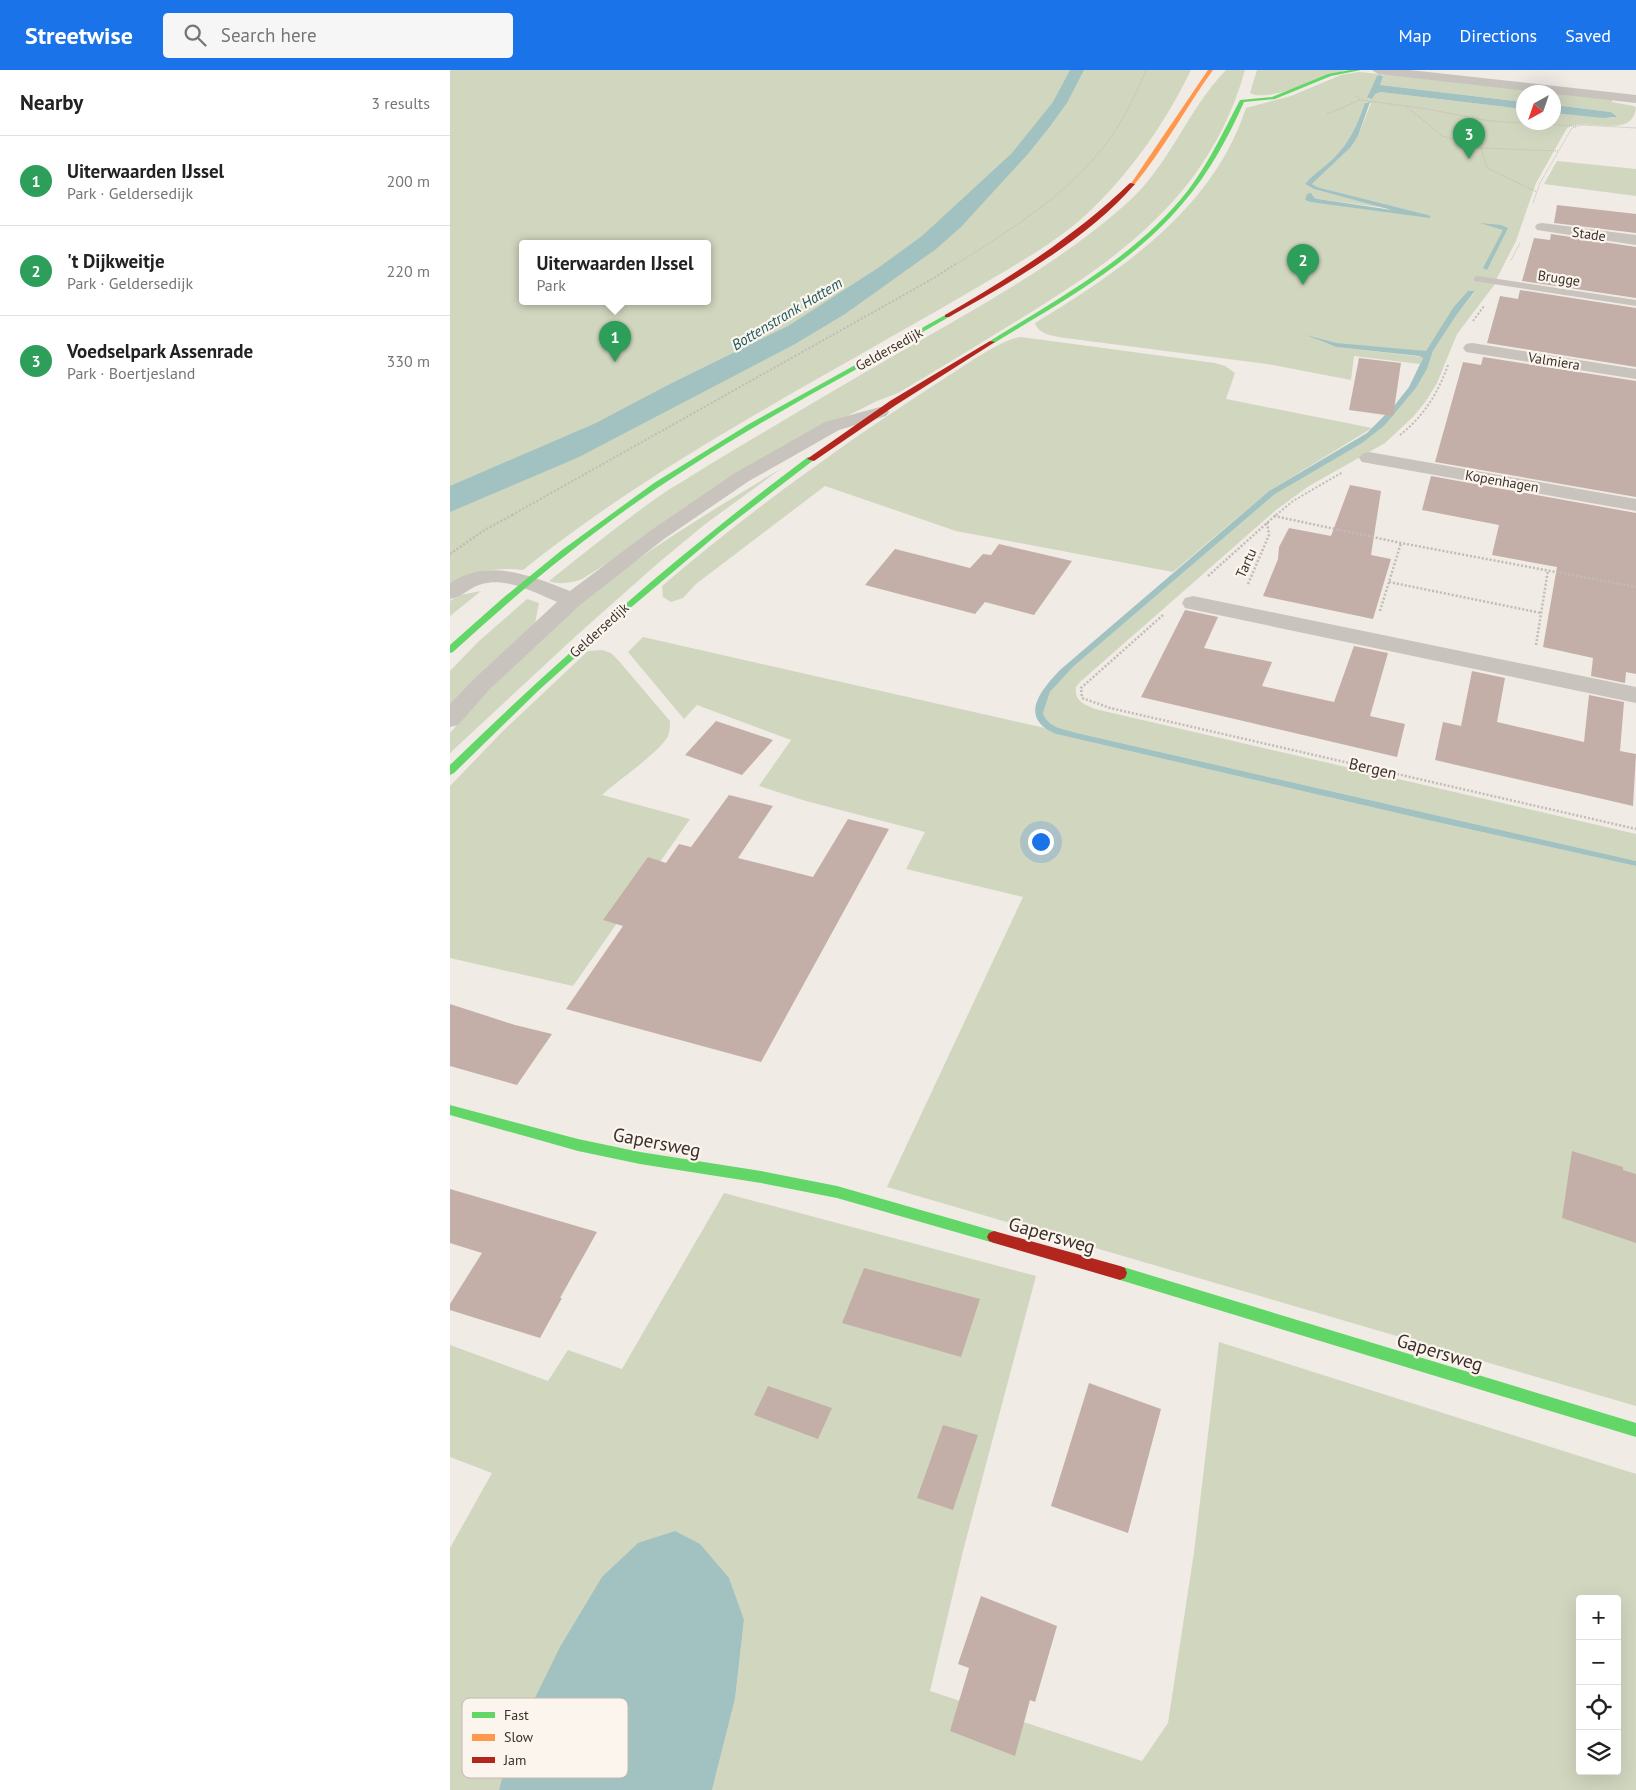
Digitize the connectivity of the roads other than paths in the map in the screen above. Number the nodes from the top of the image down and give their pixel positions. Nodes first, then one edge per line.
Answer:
1 (1211, 70) edge
2 (1359, 70) edge
3 (1378, 70) edge
4 (1636, 99) edge
5 (1542, 227) road end
6 (1636, 240) edge
7 (1478, 279) dead end
8 (1636, 303) edge
9 (1472, 348) dead end
10 (1636, 374) edge
11 (880, 412) junction
12 (1368, 458) road end
13 (1636, 505) edge
14 (526, 583) junction
15 (450, 593) edge
16 (572, 600) junction
17 (1193, 603) dead end
18 (450, 650) edge
19 (1636, 695) edge
20 (450, 719) edge
21 (450, 771) edge
22 (450, 1110) edge
23 (1636, 1430) edge

1 - 14 street, Geldersedijk
2 - 11 street, Geldersedijk
3 - 4 street
5 - 6 street, Stade
7 - 8 lane, Brugge
9 - 10 street, Valmiera
11 - 16 street, Geldersedijk
11 - 21 street, Geldersedijk
12 - 13 street, Kopenhagen
14 - 15 street
14 - 16 street
14 - 18 street, Geldersedijk
16 - 20 street, Geldersedijk
17 - 19 street
22 - 23 street, Gapersweg

